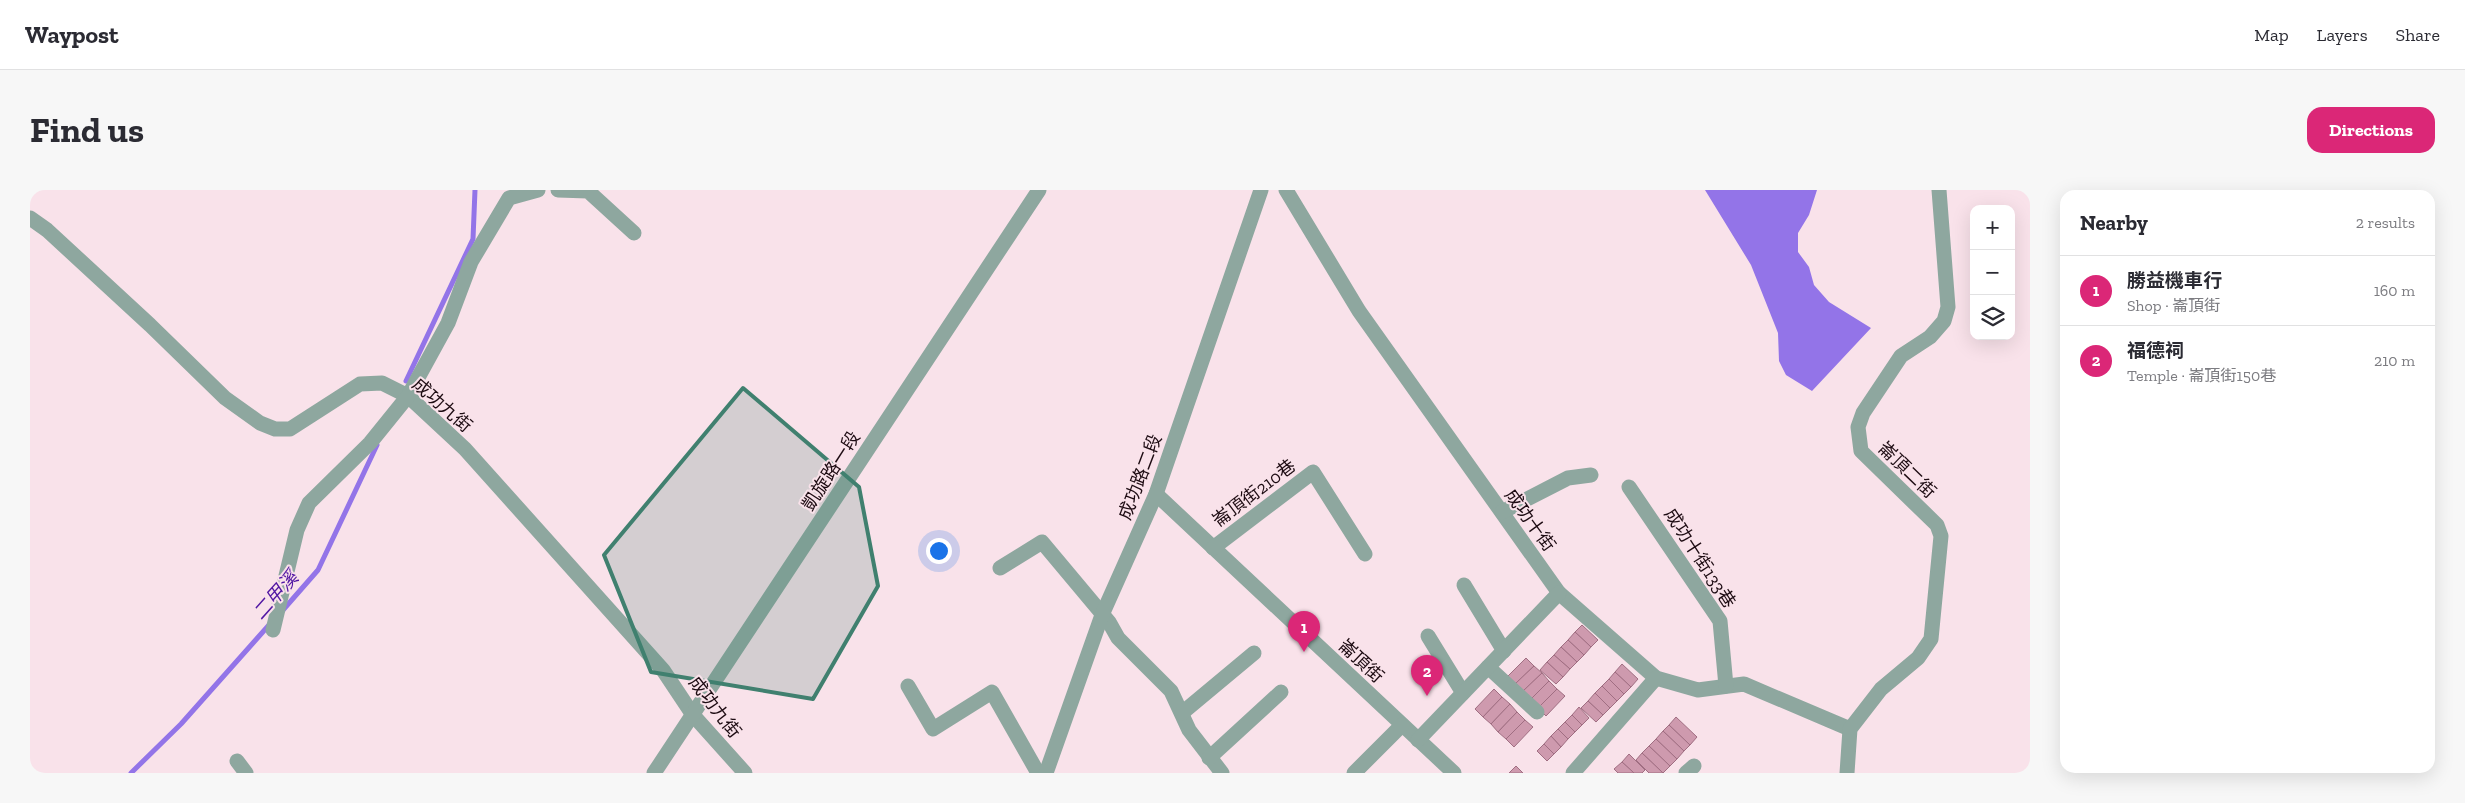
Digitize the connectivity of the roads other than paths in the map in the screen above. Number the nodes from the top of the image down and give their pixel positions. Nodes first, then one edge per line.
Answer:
1 (538, 190) edge
2 (558, 190) edge
3 (1039, 190) edge
4 (1261, 190) edge
5 (1286, 190) edge
6 (1939, 190) edge
7 (30, 218) edge
8 (634, 232) dead end
9 (408, 396) junction
10 (1591, 475) dead end
11 (1629, 486) dead end
12 (1156, 494) junction
13 (1502, 512) junction
14 (1213, 548) junction
15 (1364, 554) dead end
16 (1000, 568) dead end
17 (1464, 585) dead end
18 (1560, 593) junction
19 (1102, 615) junction
20 (272, 630) dead end
21 (1428, 636) dead end
22 (1504, 651) junction
23 (1254, 653) dead end
24 (1488, 667) junction
25 (1656, 678) junction
26 (908, 686) dead end
27 (1726, 686) junction
28 (1280, 692) dead end
29 (1463, 693) junction
30 (1537, 712) dead end
31 (1182, 713) junction
32 (693, 715) junction
33 (1402, 724) junction
34 (1850, 729) junction
35 (1418, 740) junction
36 (1208, 758) junction
37 (654, 773) edge
38 (745, 773) edge
39 (1038, 773) edge
40 (1046, 773) edge
41 (1222, 773) edge
42 (1354, 773) edge
43 (1454, 773) edge
44 (1572, 773) edge
45 (1847, 773) edge

1 - 9 street
2 - 8 street
3 - 32 street, 凱旋路一段
4 - 12 street, 成功路二段
5 - 13 street, 成功十街
6 - 34 street, 崙頂二街
7 - 9 street, 成功九街
9 - 20 street
9 - 32 street, 成功九街
10 - 13 street
11 - 27 street, 成功十街133巷
12 - 14 street, 崙頂街
12 - 19 street, 成功路二段
13 - 18 street, 成功十街
14 - 15 street, 崙頂街210巷
14 - 33 street, 崙頂街
16 - 19 street
17 - 22 street
18 - 22 street
18 - 25 street, 成功十街
19 - 31 street
19 - 40 street, 成功路二段
21 - 29 street
22 - 24 street
23 - 31 street
24 - 29 street
24 - 30 street
25 - 27 street, 成功十街
25 - 44 street
26 - 39 street
27 - 34 street, 成功十街
28 - 36 street
29 - 35 street
31 - 36 street
32 - 37 street, 凱旋路一段
32 - 38 street, 成功九街
33 - 35 street, 崙頂街
33 - 42 street
34 - 45 street
35 - 43 street, 崙頂街
36 - 41 street

